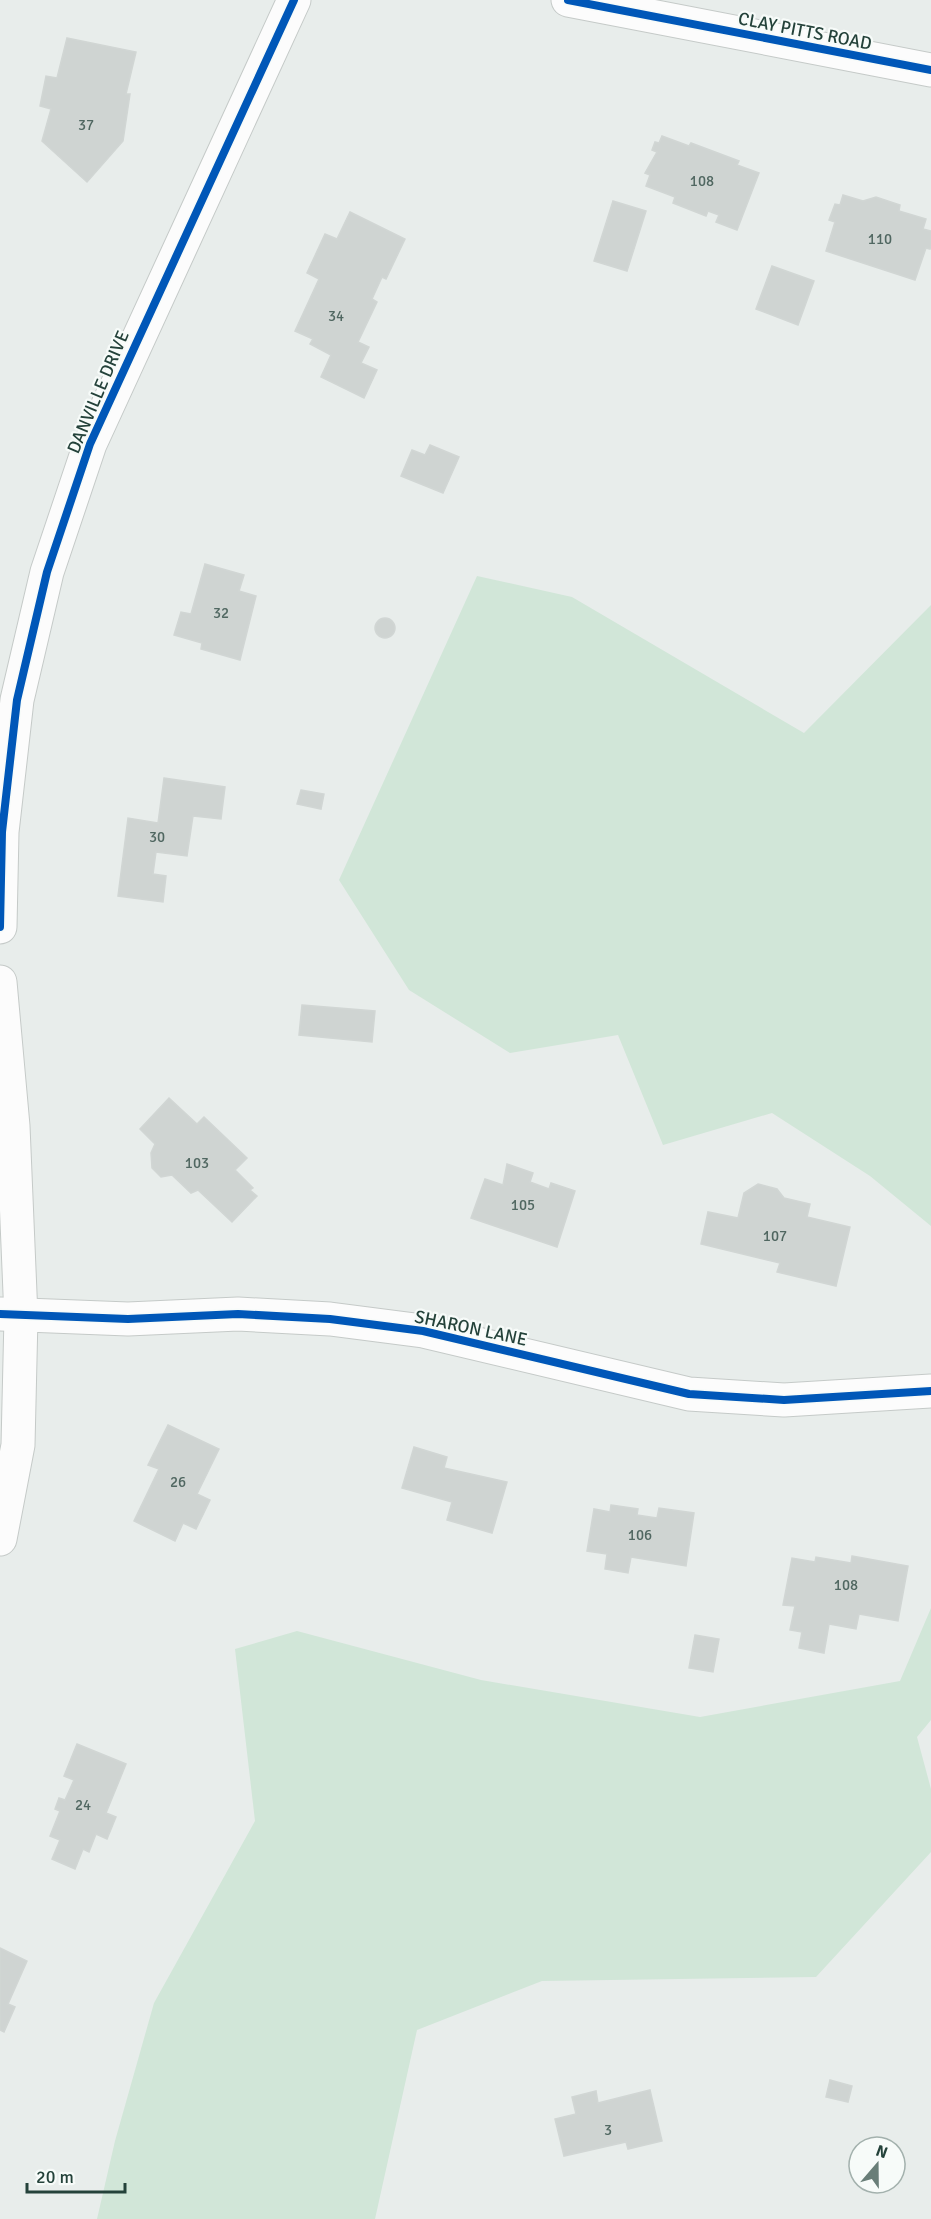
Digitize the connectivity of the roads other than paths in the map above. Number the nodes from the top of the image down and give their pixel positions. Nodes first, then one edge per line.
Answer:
1 (294, 0) edge
2 (568, 0) edge
3 (931, 70) edge
4 (0, 927) edge
5 (0, 982) edge
6 (10, 1316) edge
7 (931, 1391) edge
8 (0, 1539) edge

1 - 4 street, DANVILLE DRIVE
2 - 3 street, CLAY PITTS ROAD
5 - 6 street
6 - 7 street, SHARON LANE
6 - 8 street

